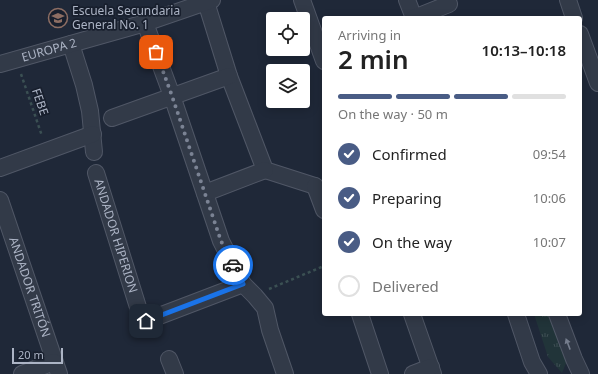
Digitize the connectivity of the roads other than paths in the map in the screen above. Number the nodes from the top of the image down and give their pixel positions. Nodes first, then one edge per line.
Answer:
1 (302, 0) edge
2 (407, 0) edge
3 (568, 0) edge
4 (209, 1) edge
5 (450, 7) edge
6 (413, 16) edge
7 (421, 16) edge
8 (573, 16) edge
9 (145, 23) junction
10 (582, 39) edge
11 (72, 44) junction
12 (322, 55) edge
13 (0, 64) edge
14 (229, 76) junction
15 (598, 83) edge
16 (172, 96) junction
17 (112, 118) dead end
18 (92, 134) junction
19 (94, 152) dead end
20 (0, 168) edge
21 (265, 170) junction
22 (96, 172) dead end
23 (320, 184) edge
24 (205, 193) junction
25 (322, 197) edge
26 (0, 200) edge
27 (243, 284) junction
28 (361, 316) edge
29 (413, 316) edge
30 (517, 316) edge
31 (559, 316) edge
32 (57, 368) edge
33 (432, 371) edge
34 (22, 374) edge
35 (285, 374) edge
36 (380, 374) edge
37 (413, 374) edge
38 (539, 374) edge
39 (581, 374) edge

1 - 12 street
2 - 6 street
3 - 8 street
4 - 9 street, EUROPA 2
4 - 14 street
5 - 7 street
9 - 11 street, EUROPA 2
9 - 16 street
10 - 15 street
11 - 13 street, EUROPA 2
11 - 18 street
14 - 16 street
14 - 21 street
16 - 17 street
16 - 24 street
18 - 19 street
18 - 20 street
21 - 23 street
21 - 24 street
22 - 27 street, ANDADOR HIPERION
23 - 25 street
24 - 27 street
26 - 32 street, ANDADOR TRITÓN
27 - 35 street
28 - 36 street
29 - 33 street
30 - 38 street
39 -> 31 street
32 - 34 street
33 - 37 street

